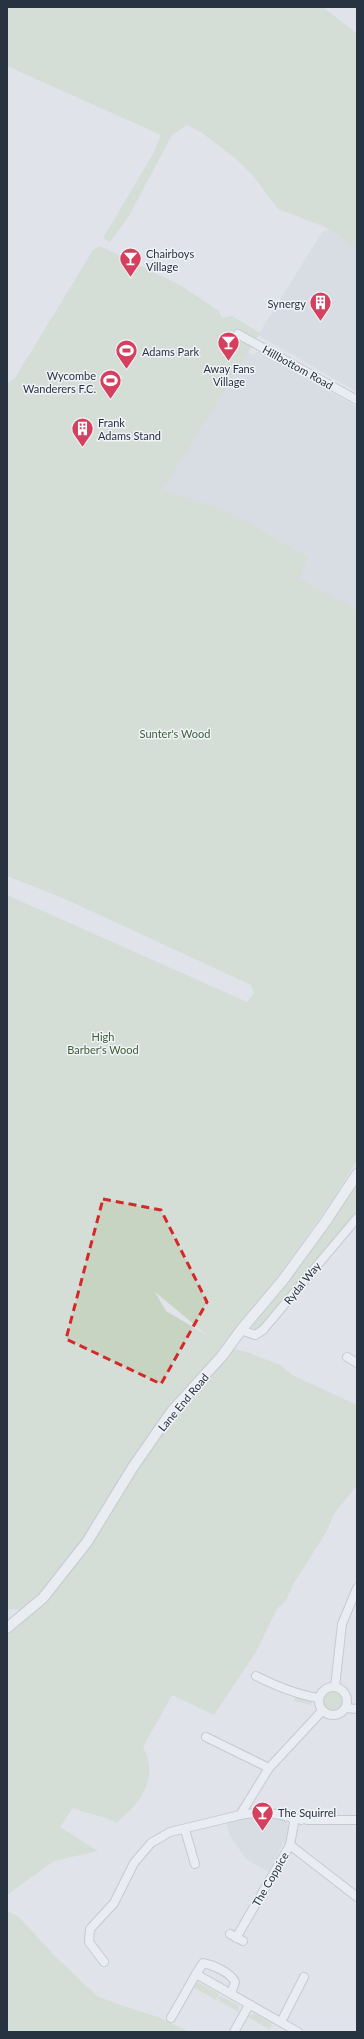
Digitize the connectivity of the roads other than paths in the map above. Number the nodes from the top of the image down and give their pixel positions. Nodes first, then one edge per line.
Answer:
1 (238, 334) dead end
2 (357, 400) edge
3 (357, 1174) edge
4 (357, 1218) edge
5 (241, 1330) junction
6 (357, 1588) edge
7 (7, 1628) edge
8 (255, 1676) dead end
9 (335, 1687) junction
10 (319, 1698) junction
11 (346, 1708) junction
12 (357, 1709) edge
13 (322, 1711) junction
14 (206, 1737) dead end
15 (269, 1768) junction
16 (240, 1814) junction
17 (300, 1819) junction
18 (357, 1820) edge
19 (185, 1830) junction
20 (290, 1845) junction
21 (195, 1864) dead end
22 (357, 1897) edge
23 (236, 1938) dead end
24 (104, 1962) dead end
25 (196, 1974) junction
26 (304, 1977) dead end
27 (231, 1994) junction
28 (249, 2005) junction
29 (171, 2018) dead end
30 (281, 2022) junction
31 (234, 2032) edge
32 (298, 2032) edge

1 - 2 street, Hillbottom Road
3 - 5 street, Lane End Road
4 - 5 street, Rydal Way
5 - 7 street, Lane End Road
6 - 9 street
8 - 10 street
9 - 10 street
9 - 11 street
10 - 13 street
11 - 12 street
11 - 13 street
13 - 15 street
14 - 15 street
15 - 16 street
16 - 17 street
16 - 19 street
17 - 18 street
17 - 20 street, The Coppice
19 - 21 street
19 - 24 street
20 - 22 street
20 - 23 street, The Coppice
25 - 27 street
25 - 27 street
25 - 29 street
26 - 30 street
27 - 28 street
28 - 30 street
28 - 31 street
30 - 32 street

